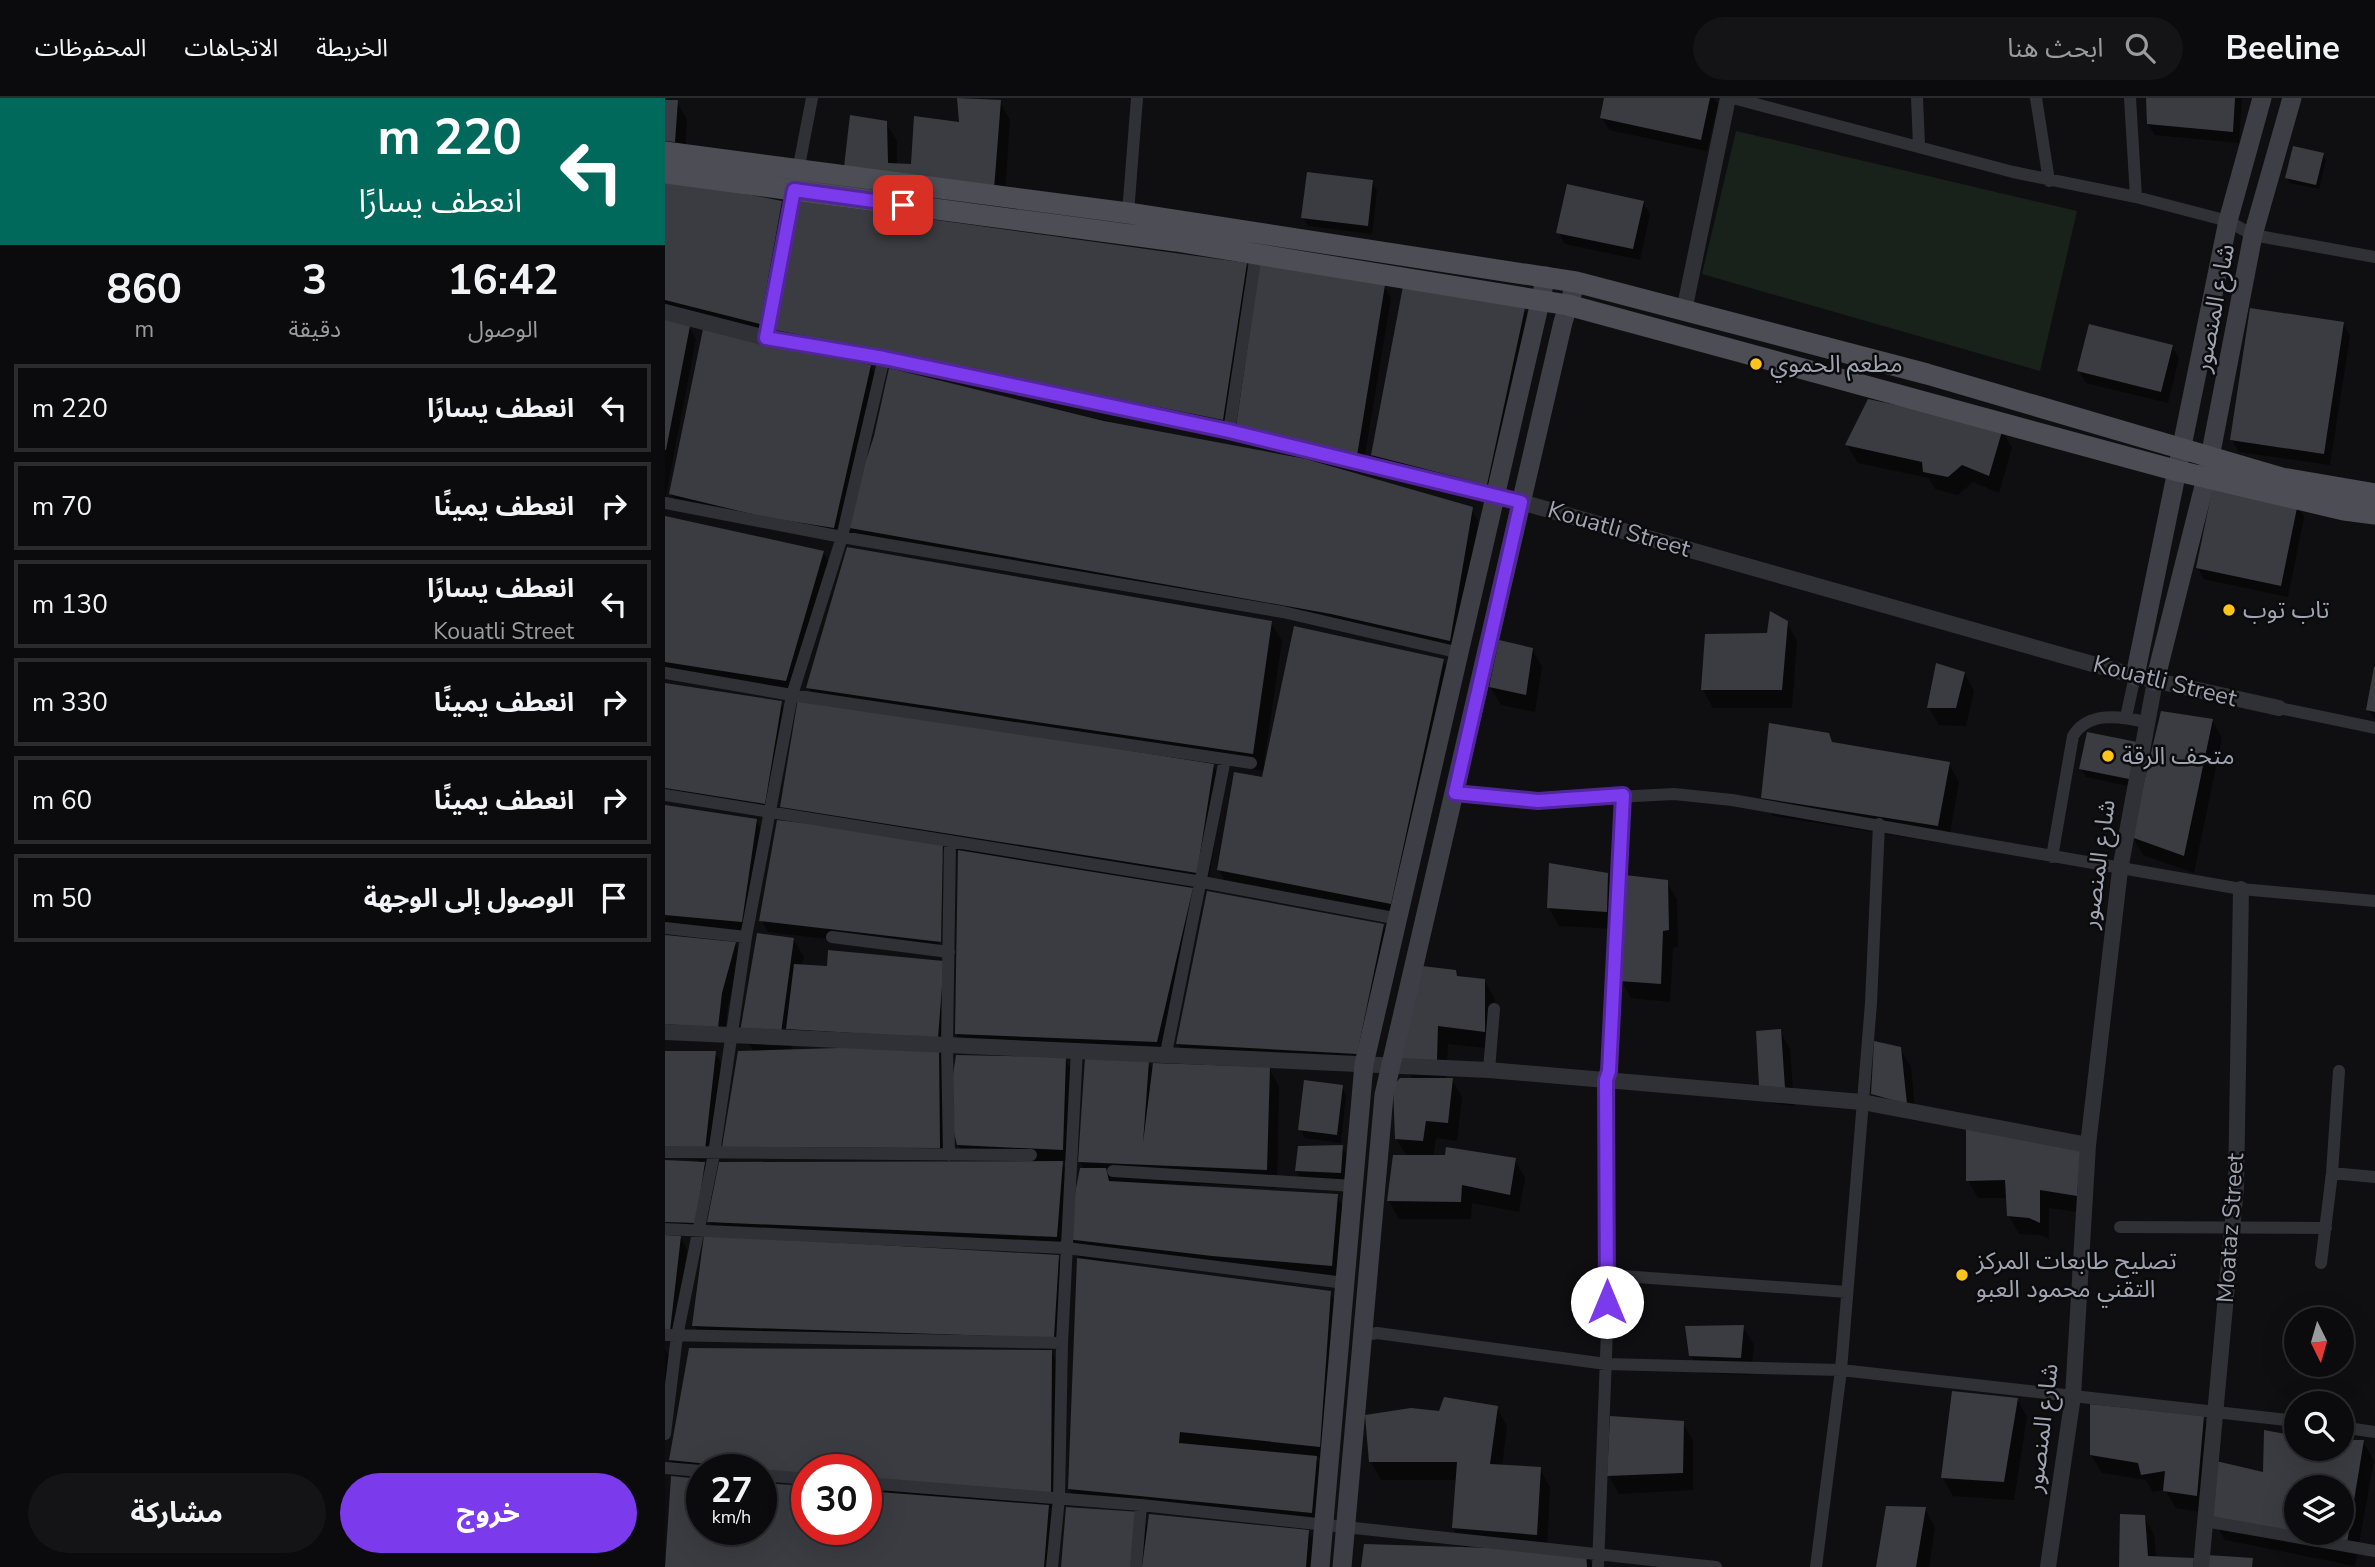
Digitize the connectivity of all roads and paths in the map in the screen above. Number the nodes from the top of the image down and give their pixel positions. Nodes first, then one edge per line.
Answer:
1 (812, 98) edge
2 (1137, 98) edge
3 (1730, 98) edge
4 (1917, 98) edge
5 (2036, 98) edge
6 (2130, 98) edge
7 (2262, 98) edge
8 (2292, 98) edge
9 (1919, 145) junction
10 (665, 152) edge
11 (665, 173) edge
12 (797, 180) junction
13 (2049, 181) junction
14 (2136, 197) junction
15 (1128, 213) junction
16 (2228, 220) junction
17 (2253, 235) junction
18 (1256, 254) junction
19 (2375, 257) edge
20 (1546, 276) junction
21 (1576, 282) junction
22 (1541, 299) junction
23 (1568, 304) junction
24 (1684, 311) junction
25 (665, 312) edge
26 (766, 338) junction
27 (884, 358) junction
28 (1229, 431) junction
29 (2183, 449) junction
30 (2208, 468) junction
31 (2178, 471) junction
32 (2375, 494) edge
33 (1497, 496) junction
34 (1521, 502) junction
35 (665, 503) edge
36 (2375, 514) edge
37 (842, 537) junction
38 (1460, 653) junction
39 (665, 673) edge
40 (2135, 676) junction
41 (2155, 681) junction
42 (792, 695) junction
43 (2279, 708) joint
44 (2126, 717) junction
45 (2146, 722) junction
46 (2375, 728) edge
47 (1225, 759) junction
48 (1251, 763) dead end
49 (1455, 793) junction
50 (665, 794) edge
51 (1623, 795) junction
52 (769, 811) junction
53 (1879, 824) junction
54 (950, 841) junction
55 (2052, 857) junction
56 (2120, 870) junction
57 (1202, 882) junction
58 (2241, 889) junction
59 (2375, 901) edge
60 (1399, 919) junction
61 (665, 928) edge
62 (746, 937) junction
63 (832, 937) dead end
64 (949, 952) junction
65 (1495, 1009) dead end
66 (665, 1032) edge
67 (730, 1035) junction
68 (947, 1045) junction
69 (1077, 1049) junction
70 (1166, 1053) junction
71 (1364, 1064) junction
72 (1389, 1066) junction
73 (1489, 1070) junction
74 (2339, 1071) dead end
75 (1606, 1080) junction
76 (1863, 1102) junction
77 (2088, 1145) junction
78 (665, 1152) edge
79 (714, 1154) junction
80 (949, 1155) junction
81 (1031, 1155) dead end
82 (1113, 1171) dead end
83 (2332, 1173) junction
84 (2375, 1177) edge
85 (1354, 1186) junction
86 (2120, 1227) dead end
87 (2232, 1227) junction
88 (2326, 1228) junction
89 (665, 1229) edge
90 (696, 1230) junction
91 (1066, 1248) junction
92 (2321, 1263) dead end
93 (1608, 1275) junction
94 (1345, 1283) junction
95 (1847, 1292) junction
96 (671, 1335) edge
97 (1361, 1336) junction
98 (1062, 1343) junction
99 (1606, 1364) junction
100 (1840, 1370) junction
101 (2073, 1396) junction
102 (2215, 1410) junction
103 (2284, 1419) edge
104 (2354, 1429) edge
105 (2375, 1432) edge
106 (665, 1434) edge
107 (665, 1468) edge
108 (686, 1470) edge
109 (882, 1484) edge
110 (1059, 1498) junction
111 (1141, 1505) junction
112 (2206, 1521) junction
113 (1324, 1523) junction
114 (1346, 1525) junction
115 (2375, 1551) edge
116 (1598, 1552) junction
117 (1052, 1567) edge
118 (1136, 1567) edge
119 (1319, 1567) edge
120 (1342, 1567) edge
121 (1598, 1567) edge
122 (1716, 1567) edge
123 (1816, 1567) edge
124 (2048, 1567) edge
125 (2201, 1567) edge

1 - 12 street
2 - 15 street
3 - 9 street
3 - 24 street
4 - 9 street
5 - 13 street
6 - 14 street
7 - 16 main road, شارع المنصور
8 - 17 main road, شارع المنصور
9 - 13 street
10 - 12 main road
11 - 12 main road
12 - 15 main road
12 - 18 main road
12 - 26 street
13 - 14 street
14 - 16 street
15 - 20 main road
16 - 17 street
16 - 29 main road, شارع المنصور
17 - 19 street
17 - 30 main road, شارع المنصور
18 - 22 main road
18 - 28 street
20 - 21 main road
20 - 22 main road
21 - 23 main road
21 - 24 main road
22 - 23 main road
22 - 33 main road
23 - 31 main road
23 - 34 main road
24 - 29 main road
25 - 26 street, Kouatli Street
26 - 27 street, Kouatli Street
27 - 28 street, Kouatli Street
27 - 37 street
28 - 33 street, Kouatli Street
29 - 30 main road
29 - 31 main road, شارع المنصور
30 - 31 main road
30 - 32 main road
30 - 36 main road
30 - 41 main road, شارع المنصور
31 - 40 main road, شارع المنصور
33 - 34 street, Kouatli Street
33 - 38 main road
34 - 40 street, Kouatli Street
34 - 49 main road
35 - 37 street
37 - 38 street
37 - 42 street
38 - 60 main road
39 - 42 street
40 - 41 street, Kouatli Street
40 - 44 street, شارع المنصور
41 - 43 street, Kouatli Street
41 - 45 street, شارع المنصور
42 - 47 street
42 - 52 street
43 - 46 street
44 - 45 street
44 - 55 street
45 - 56 street, شارع المنصور
47 - 48 street
47 - 57 street
49 - 51 street
49 - 72 main road
50 - 52 street
51 - 53 street
51 - 75 street
52 - 54 street
52 - 62 street
53 - 55 street
53 - 76 street
54 - 57 street
54 - 64 street
55 - 56 street
56 - 58 street
56 - 77 street, شارع المنصور
57 - 60 street
57 - 70 street
58 - 59 street
58 - 87 street, Moataz Street
60 - 71 main road
61 - 62 street
62 - 67 street
63 - 64 street
64 - 68 street
65 - 73 street
66 - 67 street
67 - 68 street
67 - 79 street
68 - 69 street
68 - 80 street
69 - 70 street
69 - 91 street
70 - 71 street
71 - 72 street
71 - 85 main road
72 - 73 street
72 - 97 main road
73 - 75 street
74 - 83 street
75 - 76 street
75 - 93 street
76 - 77 street
76 - 95 street
77 - 101 street, شارع المنصور
78 - 79 street
79 - 80 street
79 - 90 street
80 - 81 street
82 - 85 street
83 - 84 street
83 - 88 street
85 - 94 main road
86 - 87 street
87 - 88 street
87 - 102 street, Moataz Street
88 - 92 street
89 - 90 street
90 - 91 street
90 - 96 street
91 - 94 street
91 - 98 street
93 - 95 street
93 - 99 street
94 - 113 main road
95 - 100 street
96 - 98 street
96 - 106 street
97 - 99 street
97 - 114 main road
98 - 110 street
99 - 100 street
99 - 116 street
100 - 101 street
100 - 123 street
101 - 102 street
101 - 124 street, شارع المنصور
102 - 103 street
102 - 112 street, Moataz Street
104 - 105 street
107 - 108 street
109 - 110 street
110 - 111 street
110 - 117 street
111 - 113 street
111 - 118 street
112 - 115 street
112 - 125 street, Moataz Street
113 - 114 street
113 - 119 main road
114 - 116 street
114 - 120 main road
116 - 121 street
116 - 122 street

